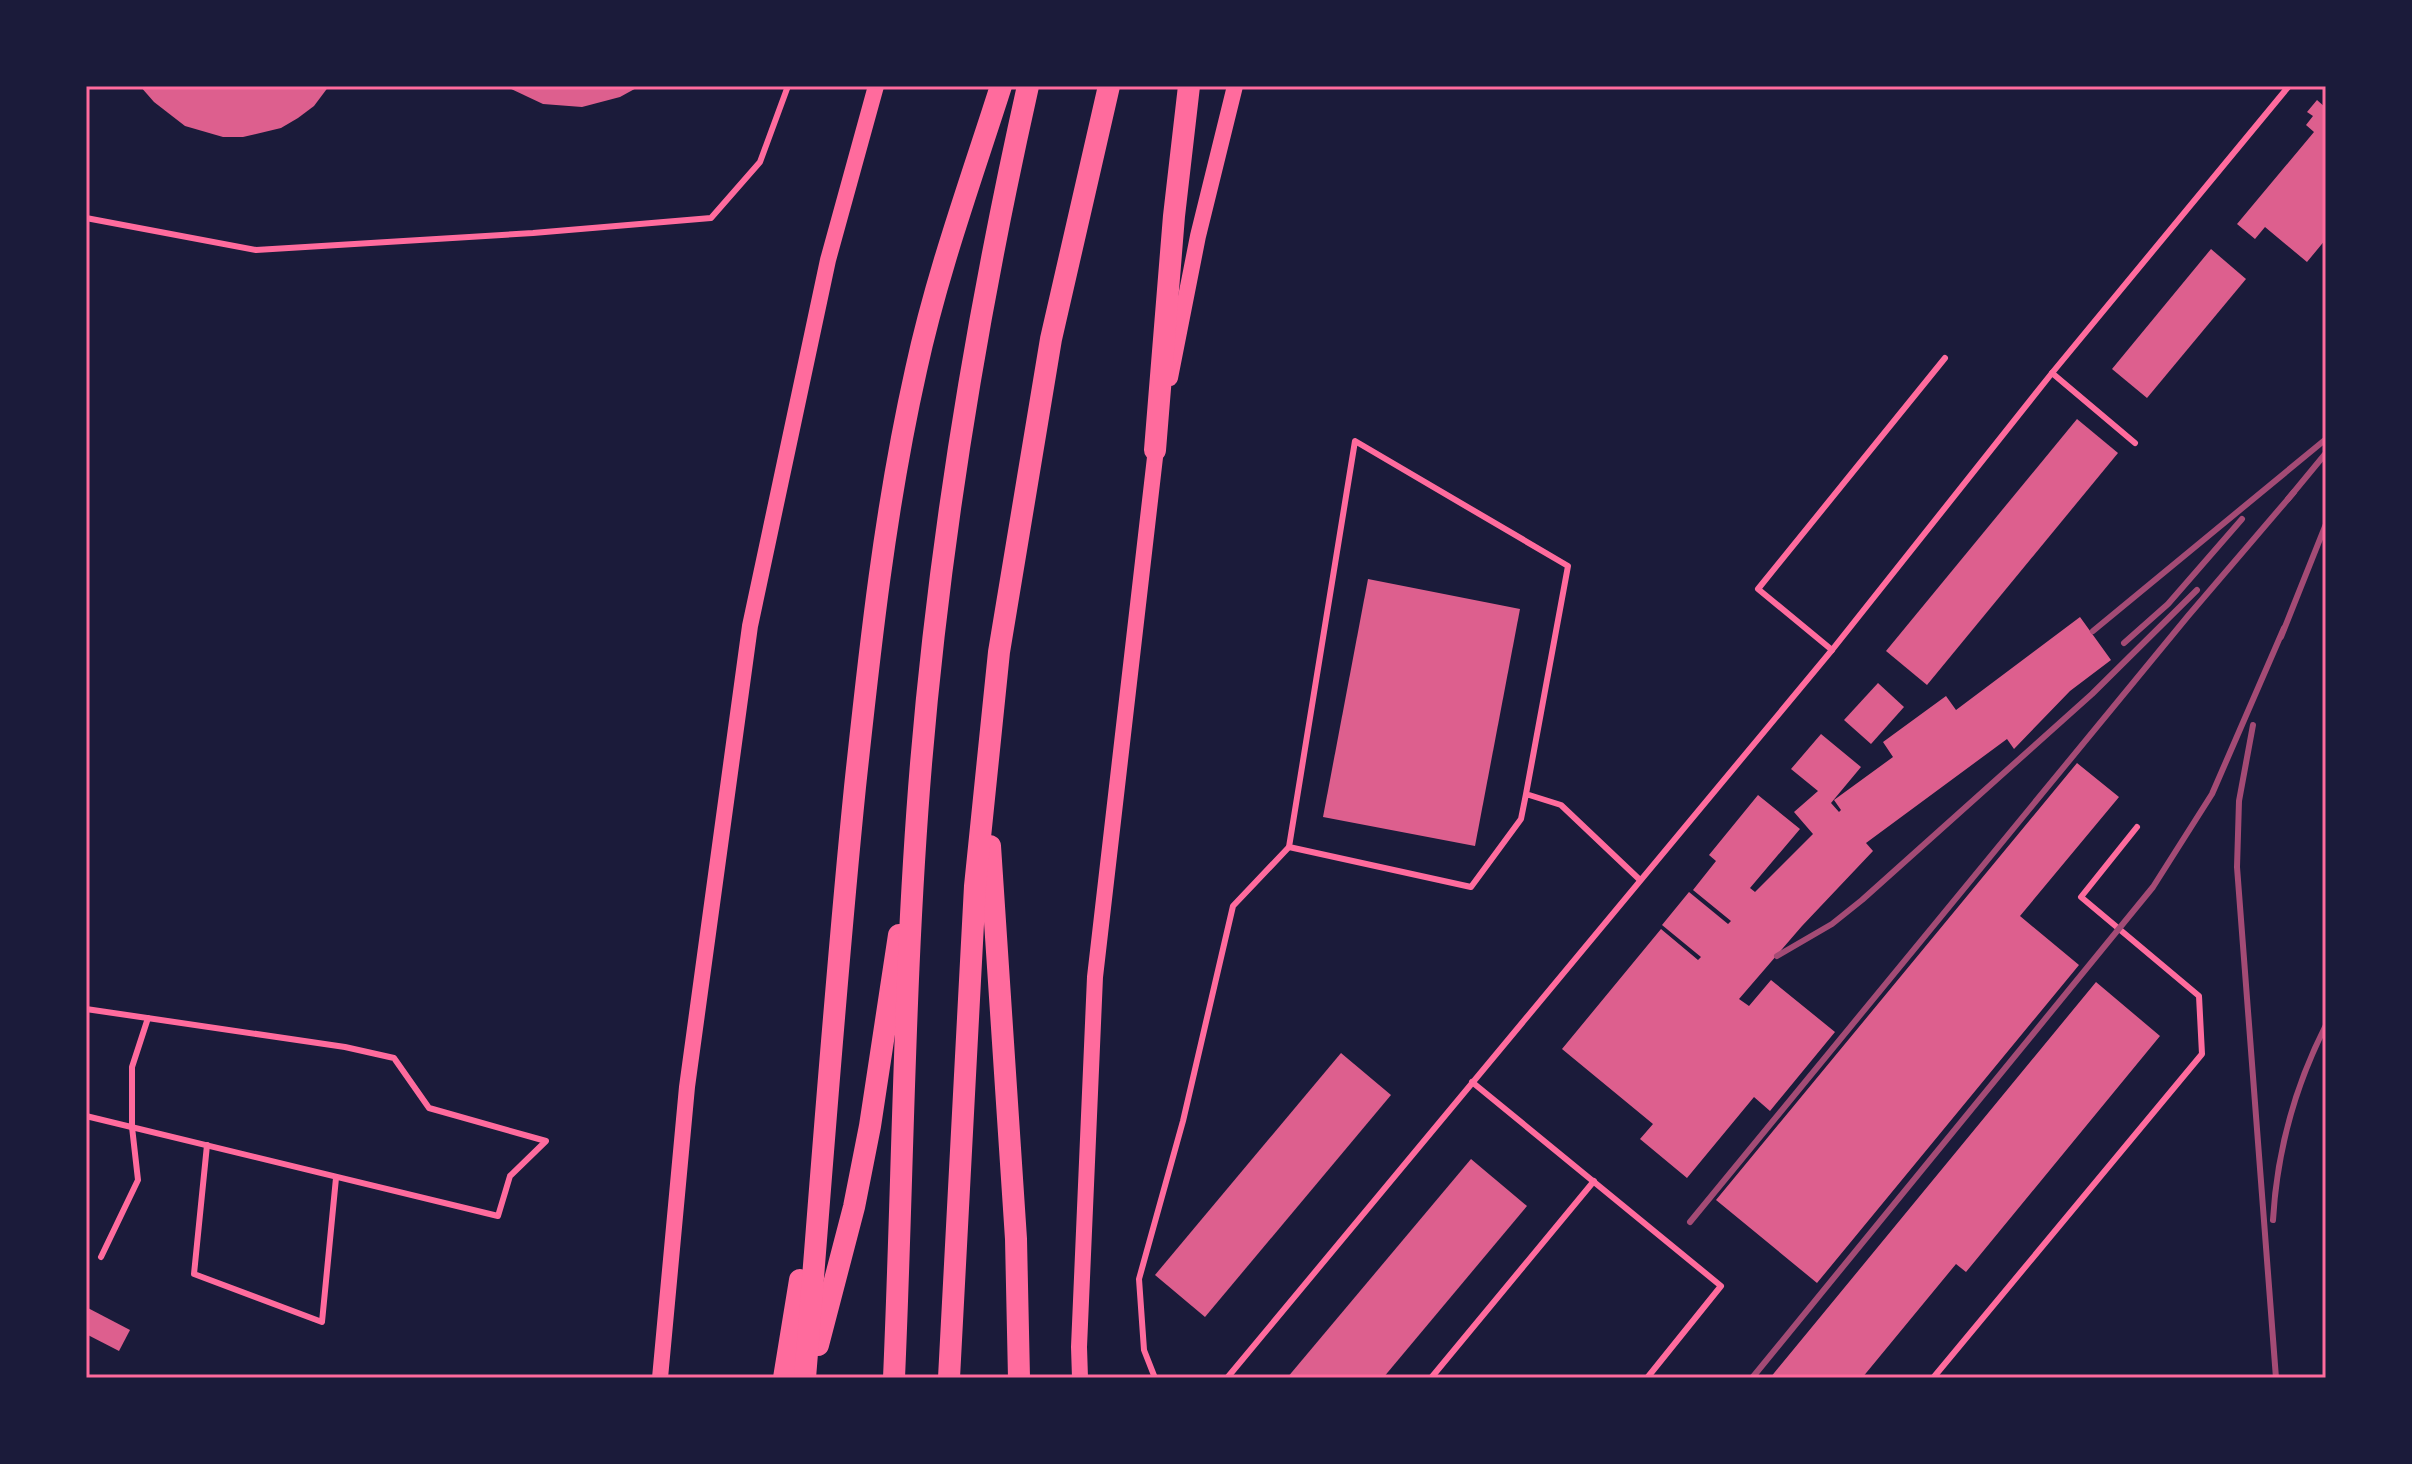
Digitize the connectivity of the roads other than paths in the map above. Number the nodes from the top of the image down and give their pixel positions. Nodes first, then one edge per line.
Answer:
1 (788, 86) edge
2 (876, 86) edge
3 (1001, 86) edge
4 (1028, 86) edge
5 (1109, 86) edge
6 (1189, 86) edge
7 (1235, 86) edge
8 (2289, 86) edge
9 (86, 218) edge
10 (1945, 358) dead end
11 (2052, 373) junction
12 (2135, 443) dead end
13 (1155, 450) junction
14 (1832, 650) junction
15 (987, 752) junction
16 (921, 764) junction
17 (1526, 794) junction
18 (2137, 827) dead end
19 (1289, 847) junction
20 (1640, 880) junction
21 (86, 1009) edge
22 (148, 1018) junction
23 (1472, 1082) junction
24 (86, 1116) edge
25 (132, 1127) junction
26 (825, 1129) junction
27 (207, 1145) junction
28 (336, 1178) junction
29 (1594, 1181) junction
30 (101, 1257) dead end
31 (660, 1378) edge
32 (784, 1378) edge
33 (807, 1378) edge
34 (894, 1378) edge
35 (949, 1378) edge
36 (1019, 1378) edge
37 (1080, 1378) edge
38 (1155, 1378) edge
39 (1227, 1378) edge
40 (1431, 1378) edge
41 (1647, 1378) edge
42 (1933, 1378) edge

1 - 9 lane
2 - 31 main road
3 - 26 highway
4 - 16 highway
5 - 15 highway
6 - 13 highway
7 - 13 main road
8 - 11 lane
10 - 14 lane
11 - 12 lane
11 - 14 lane
13 - 37 main road
14 - 20 lane
15 - 35 highway
15 - 36 highway
16 - 33 highway
16 - 34 highway
17 - 19 lane
17 - 19 lane
17 - 20 lane
18 - 42 lane
19 - 38 lane
20 - 23 lane
21 - 22 lane
22 - 25 lane
22 - 28 lane
23 - 29 lane
23 - 39 lane
24 - 25 lane
25 - 27 lane
25 - 30 lane
26 - 32 highway
26 - 33 highway
27 - 28 lane
27 - 28 lane
29 - 40 lane
29 - 41 lane

